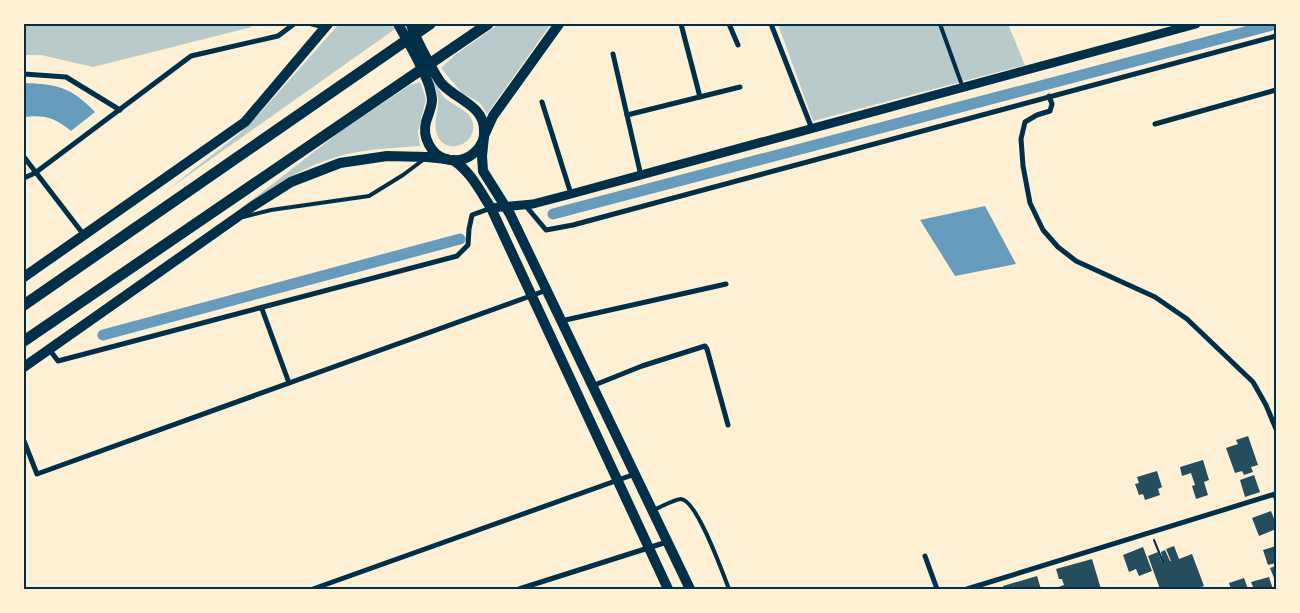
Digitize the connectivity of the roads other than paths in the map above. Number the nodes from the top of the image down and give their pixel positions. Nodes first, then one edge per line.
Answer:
1 (294, 24) edge
2 (398, 24) edge
3 (411, 24) edge
4 (430, 24) edge
5 (488, 24) edge
6 (559, 24) edge
7 (681, 24) edge
8 (730, 24) edge
9 (772, 24) edge
10 (940, 24) edge
11 (1196, 24) edge
12 (319, 25) edge
13 (1276, 36) edge
14 (738, 45) dead end
15 (612, 54) dead end
16 (24, 74) edge
17 (740, 87) dead end
18 (963, 88) junction
19 (1276, 90) edge
20 (1049, 96) junction
21 (700, 97) junction
22 (542, 102) dead end
23 (120, 110) junction
24 (627, 115) junction
25 (1155, 124) dead end
26 (812, 129) junction
27 (484, 136) junction
28 (24, 157) edge
29 (427, 157) junction
30 (450, 160) junction
31 (35, 173) junction
32 (640, 176) junction
33 (24, 178) edge
34 (571, 194) junction
35 (525, 204) junction
36 (505, 206) junction
37 (491, 208) junction
38 (234, 219) junction
39 (84, 235) junction
40 (24, 277) edge
41 (726, 284) dead end
42 (547, 290) junction
43 (532, 295) junction
44 (24, 305) edge
45 (262, 309) junction
46 (560, 321) junction
47 (24, 341) edge
48 (49, 349) junction
49 (24, 367) edge
50 (289, 383) junction
51 (592, 386) junction
52 (728, 425) dead end
53 (1276, 429) edge
54 (24, 441) edge
55 (635, 474) junction
56 (618, 480) junction
57 (1276, 498) edge
58 (653, 510) junction
59 (668, 542) junction
60 (648, 548) junction
61 (925, 556) dead end
62 (313, 589) edge
63 (519, 589) edge
64 (668, 589) edge
65 (690, 589) edge
66 (729, 589) edge
67 (937, 589) edge
68 (967, 589) edge

1 - 23 street
2 - 30 main road
3 - 27 main road
4 - 44 highway
5 - 47 highway
6 - 27 main road
7 - 21 street
8 - 14 street
9 - 26 street
10 - 18 lane
11 - 18 street
12 - 39 main road
13 - 20 street
15 - 24 street
16 - 23 street
17 - 21 street
18 - 26 street
19 - 25 street
20 - 35 street
20 - 53 street
21 - 24 street
22 - 34 street
23 - 31 street
24 - 32 street
26 - 32 street
27 - 30 main road
27 - 36 main road
28 - 31 street
29 - 30 main road
29 - 38 lane
29 - 38 main road
30 - 37 main road
31 - 33 street
31 - 39 street
32 - 34 street
34 - 35 street
35 - 36 street
36 - 37 street
36 - 42 main road
37 - 43 main road
37 - 45 street
38 - 48 main road
39 - 40 main road
41 - 46 street
42 - 43 street
42 - 46 main road
43 - 50 street
43 - 56 main road
45 - 48 street
45 - 50 street
46 - 51 main road
48 - 49 main road
50 - 54 street
51 - 52 street
51 - 55 main road
55 - 56 street
55 - 58 main road
56 - 60 main road
56 - 62 street
57 - 68 street
58 - 59 main road
58 - 66 lane
59 - 60 street
59 - 65 main road
60 - 63 street
60 - 64 main road
61 - 67 street

